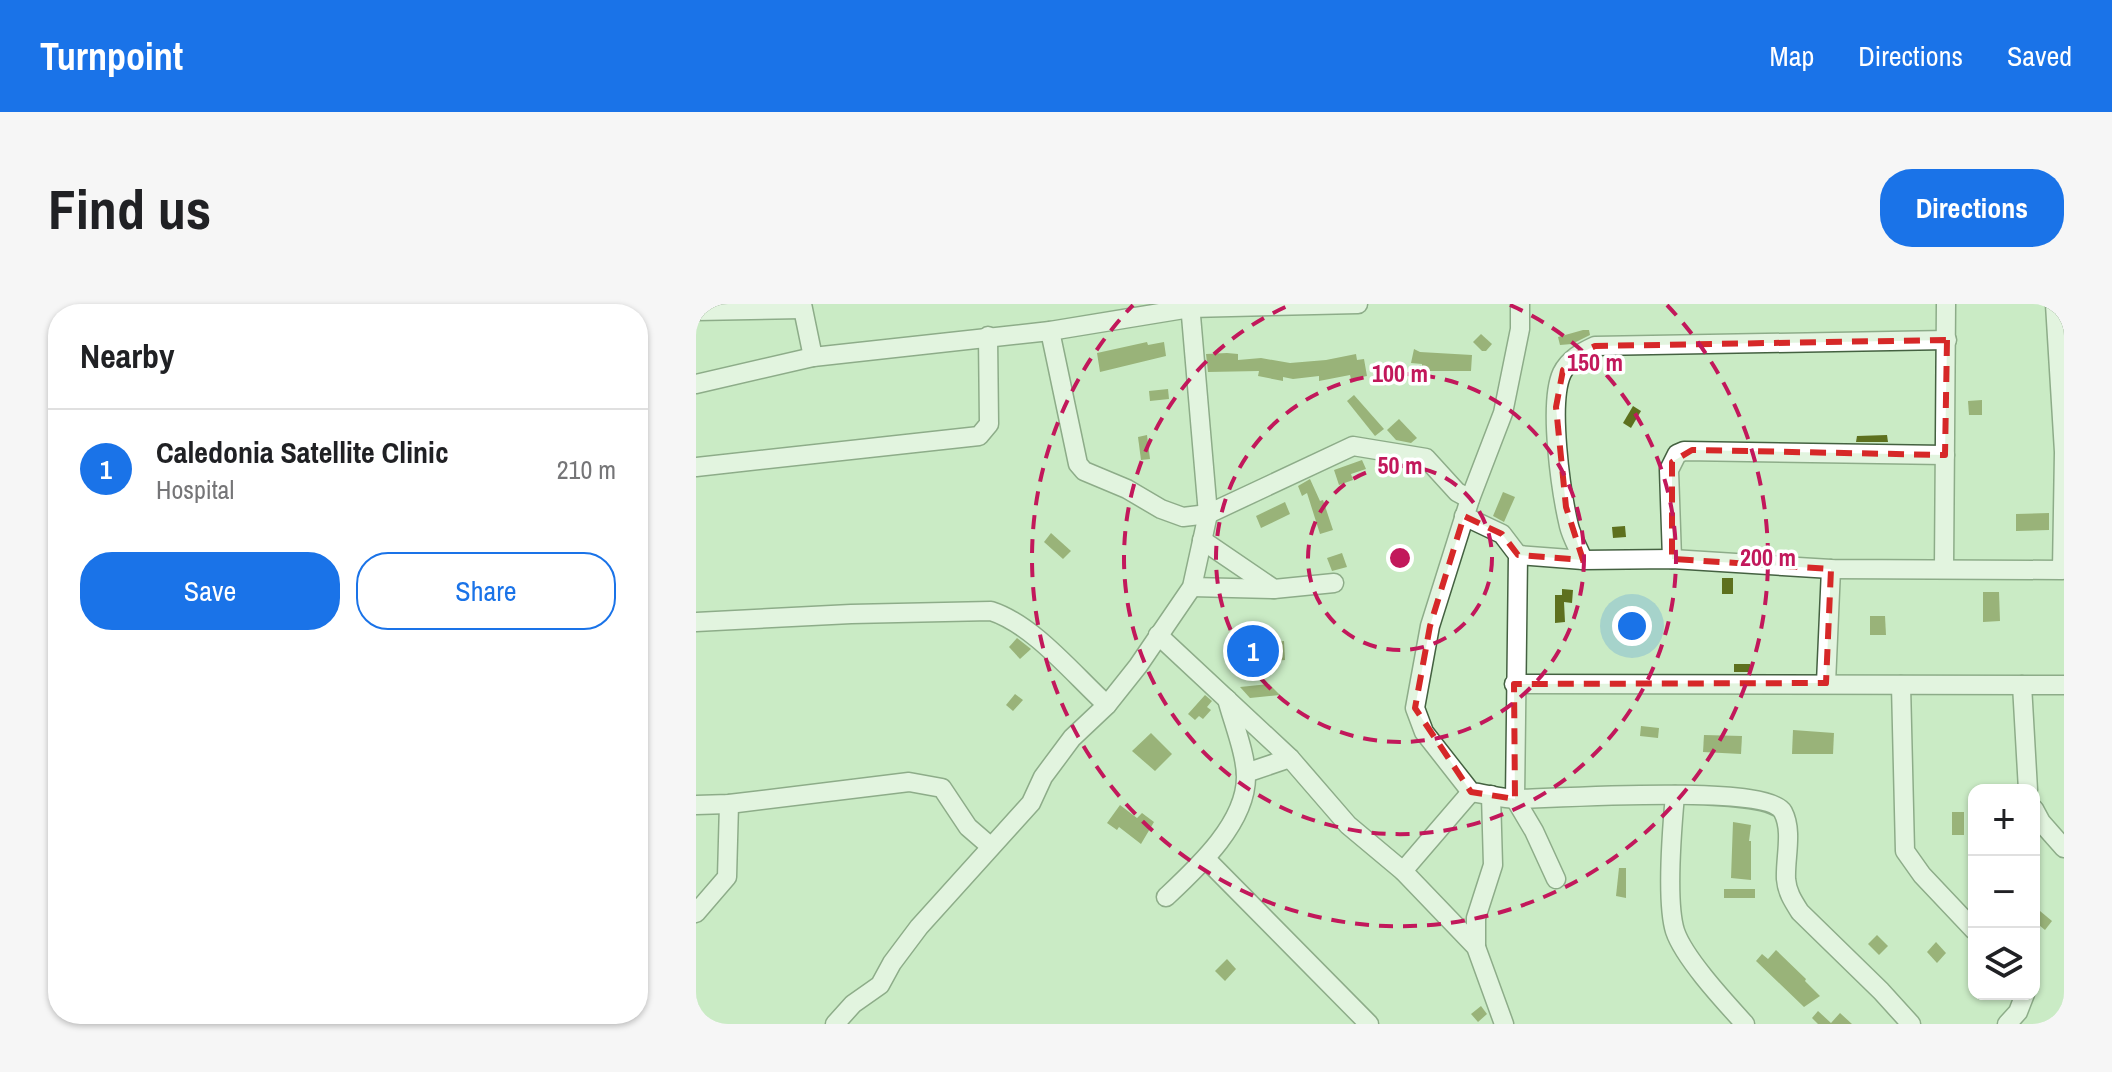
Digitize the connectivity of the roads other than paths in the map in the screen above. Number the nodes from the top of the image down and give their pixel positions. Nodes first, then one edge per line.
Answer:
1 (1358, 304) edge
2 (1520, 304) edge
3 (1946, 304) edge
4 (2055, 304) edge
5 (1190, 306) edge
6 (802, 307) edge
7 (696, 311) edge
8 (1050, 331) junction
9 (988, 336) junction
10 (1947, 340) junction
11 (813, 357) junction
12 (696, 384) edge
13 (2064, 452) edge
14 (1945, 455) junction
15 (696, 467) edge
16 (1467, 508) junction
17 (1208, 514) junction
18 (1202, 540) junction
19 (1518, 555) junction
20 (1672, 559) junction
21 (1583, 560) junction
22 (1831, 569) junction
23 (1944, 569) junction
24 (2063, 570) edge
25 (1334, 583) dead end
26 (1192, 587) junction
27 (1274, 589) junction
28 (696, 622) edge
29 (1158, 635) junction
30 (1826, 683) junction
31 (1514, 684) junction
32 (1901, 685) junction
33 (2022, 685) junction
34 (2064, 685) edge
35 (1227, 699) junction
36 (1107, 705) junction
37 (1290, 758) junction
38 (1246, 773) junction
39 (2028, 784) edge
40 (1471, 792) junction
41 (1491, 795) junction
42 (1675, 795) junction
43 (1515, 799) junction
44 (729, 804) junction
45 (696, 805) edge
46 (2040, 820) edge
47 (990, 846) junction
48 (2064, 848) edge
49 (1206, 859) junction
50 (1403, 871) junction
51 (1556, 879) dead end
52 (1166, 897) dead end
53 (696, 913) edge
54 (1972, 928) edge
55 (1476, 947) junction
56 (2023, 1000) edge
57 (835, 1024) edge
58 (1369, 1024) edge
59 (1504, 1024) edge
60 (1745, 1024) edge
61 (1911, 1024) edge
62 (2007, 1024) edge

1 - 5 street
2 - 16 street
3 - 10 street
4 - 13 street
5 - 8 street
5 - 17 street
6 - 7 street
6 - 11 street
8 - 9 street
8 - 17 street
9 - 11 street
9 - 15 street
10 - 14 street
10 - 21 street
11 - 12 street
13 - 24 street
14 - 20 street
14 - 23 street
16 - 17 street
16 - 19 street
16 - 40 street
17 - 18 street
18 - 26 street
18 - 27 street
19 - 21 street
19 - 31 street
20 - 21 street
20 - 22 street
22 - 23 street
22 - 30 street
23 - 24 street
25 - 27 street
26 - 27 street
26 - 29 street
28 - 36 street
29 - 35 street
29 - 36 street
30 - 31 street
30 - 32 street
31 - 43 street
32 - 33 street
32 - 54 street
33 - 34 street
33 - 39 street
35 - 37 street
35 - 38 street
36 - 47 street
37 - 38 street
37 - 50 street
38 - 49 street
40 - 41 street
40 - 50 street
41 - 43 street
41 - 55 street
42 - 43 street
42 - 60 street
42 - 61 street
43 - 51 street
44 - 45 street
44 - 47 street
44 - 53 street
46 - 48 street
47 - 57 street
49 - 52 street
49 - 58 street
50 - 55 street
55 - 59 street
56 - 62 street

